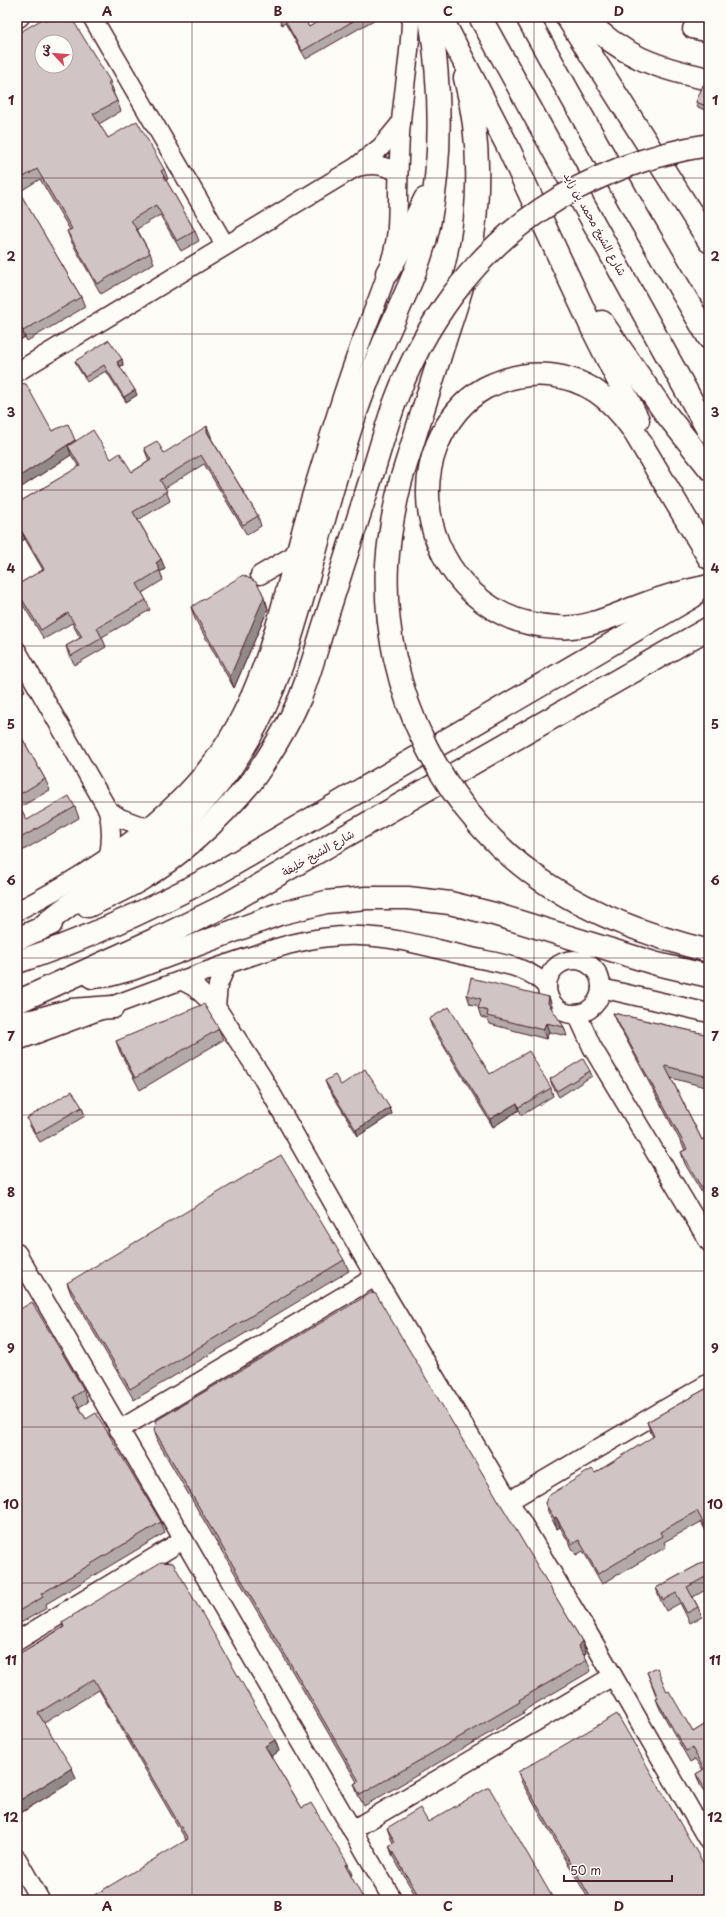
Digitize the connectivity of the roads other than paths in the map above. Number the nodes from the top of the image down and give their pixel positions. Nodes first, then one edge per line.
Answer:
1 (20, 17) edge
2 (92, 17) edge
3 (411, 17) edge
4 (430, 17) edge
5 (441, 17) edge
6 (480, 17) edge
7 (527, 17) edge
8 (567, 17) edge
9 (582, 17) edge
10 (17, 19) edge
11 (692, 29) dead end
12 (709, 33) edge
13 (458, 50) junction
14 (709, 79) edge
15 (401, 123) junction
16 (709, 145) edge
17 (437, 166) junction
18 (356, 167) junction
19 (398, 172) junction
20 (709, 241) edge
21 (225, 245) junction
22 (558, 252) junction
23 (387, 273) junction
24 (709, 338) edge
25 (17, 372) edge
26 (709, 432) edge
27 (709, 468) edge
28 (690, 525) junction
29 (294, 555) junction
30 (709, 558) edge
31 (709, 587) edge
32 (285, 591) junction
33 (709, 628) edge
34 (17, 651) edge
35 (108, 810) junction
36 (147, 828) junction
37 (109, 855) junction
38 (17, 911) edge
39 (39, 930) junction
40 (17, 939) edge
41 (709, 951) edge
42 (17, 962) edge
43 (227, 964) junction
44 (79, 974) junction
45 (709, 976) edge
46 (180, 980) junction
47 (547, 987) junction
48 (601, 988) junction
49 (17, 1002) edge
50 (113, 1006) junction
51 (216, 1007) junction
52 (709, 1013) edge
53 (577, 1014) junction
54 (17, 1023) edge
55 (17, 1041) edge
56 (709, 1242) edge
57 (17, 1253) edge
58 (375, 1277) junction
59 (709, 1382) edge
60 (119, 1430) junction
61 (509, 1501) junction
62 (183, 1540) junction
63 (17, 1641) edge
64 (614, 1676) junction
65 (352, 1830) junction
66 (709, 1842) edge
67 (17, 1859) edge
68 (40, 1900) edge
69 (392, 1900) edge

1 - 10 street
2 - 21 street
3 - 15 street
4 - 17 highway
5 - 13 highway
6 - 26 highway, شارع الشيخ محمد بن زايد
7 - 24 highway
8 - 20 highway
9 - 14 highway
11 - 12 street
13 - 22 highway
13 - 41 highway, bridge
15 - 18 street
15 - 19 street
16 - 39 highway, bridge
17 - 23 highway
17 - 39 highway
18 - 19 street
18 - 21 street
19 - 23 street
21 - 25 street
22 - 27 highway
22 - 28 highway
23 - 29 street
28 - 30 highway
28 - 31 highway
29 - 32 street
29 - 32 street
31 - 42 highway
32 - 36 street
33 - 44 highway, شارع الشيخ خليفة
34 - 35 street
35 - 36 street
35 - 37 street
36 - 37 street
37 - 38 street
39 - 40 highway
43 - 46 street
43 - 47 street
43 - 51 street
44 - 45 highway
44 - 49 highway, شارع الشيخ خليفة
46 - 50 street
46 - 51 street
47 - 48 street
47 - 53 street
48 - 52 street
48 - 53 street
50 - 54 highway
50 - 55 street
51 - 58 street
53 - 56 street
57 - 60 street
58 - 60 street
58 - 61 street
59 - 61 street
60 - 62 street
61 - 64 street
62 - 63 street
62 - 65 street
64 - 65 street
64 - 66 street
65 - 69 street
67 - 68 street

